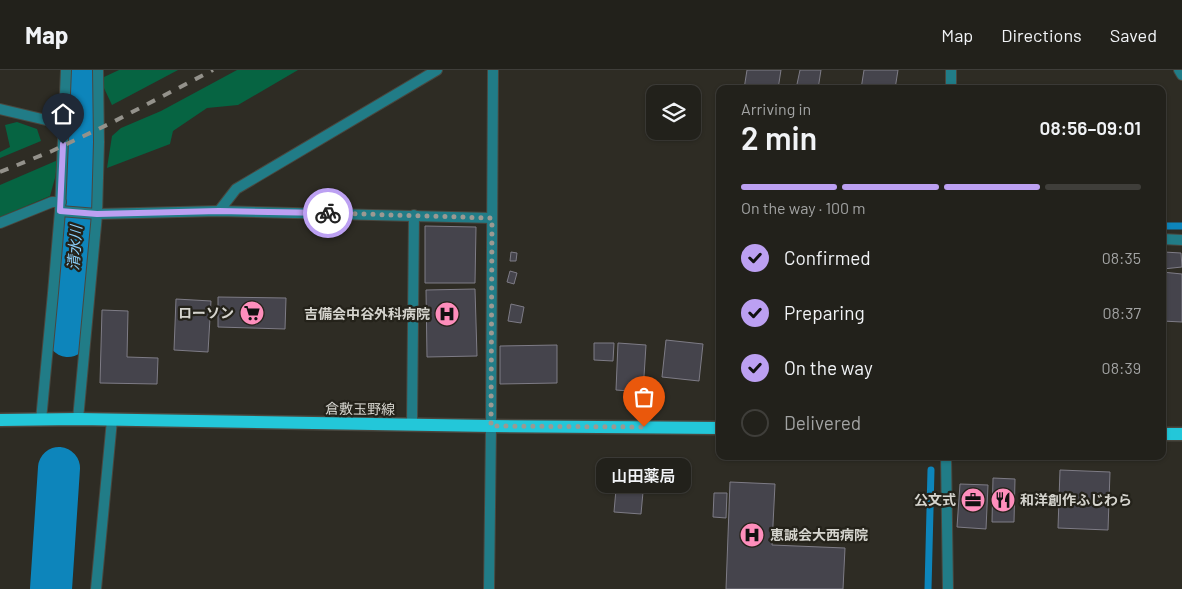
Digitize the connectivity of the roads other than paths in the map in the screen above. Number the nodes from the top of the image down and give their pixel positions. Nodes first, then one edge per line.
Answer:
1 (66, 70) edge
2 (98, 70) edge
3 (437, 70) edge
4 (493, 70) edge
5 (951, 70) edge
6 (1179, 70) edge
7 (1182, 75) edge
8 (951, 85) edge
9 (0, 109) edge
10 (63, 124) junction
11 (63, 208) junction
12 (219, 211) junction
13 (92, 213) junction
14 (414, 216) junction
15 (492, 218) junction
16 (0, 223) edge
17 (1166, 239) edge
18 (1182, 240) edge
19 (78, 419) junction
20 (0, 420) edge
21 (41, 420) junction
22 (112, 420) junction
23 (412, 425) junction
24 (491, 426) junction
25 (716, 428) edge
26 (1166, 434) edge
27 (1182, 434) edge
28 (946, 460) edge
29 (96, 589) edge
30 (488, 589) edge
31 (948, 589) edge

1 - 10 street
2 - 13 street
3 - 12 street
4 - 15 street
5 - 8 street
6 - 7 street
9 - 10 street
10 - 11 street
11 - 13 street
11 - 16 street
11 - 21 street
12 - 13 street
12 - 14 street
13 - 19 street
14 - 15 street
14 - 23 street
15 - 24 street
17 - 18 street
19 - 21 main road, 倉敷玉野線
19 - 22 main road, 倉敷玉野線
20 - 21 main road, 倉敷玉野線
22 - 23 main road, 倉敷玉野線
22 - 29 street
23 - 24 main road, 倉敷玉野線
24 - 25 main road, 倉敷玉野線
24 - 30 street
26 - 27 main road
28 - 31 street

